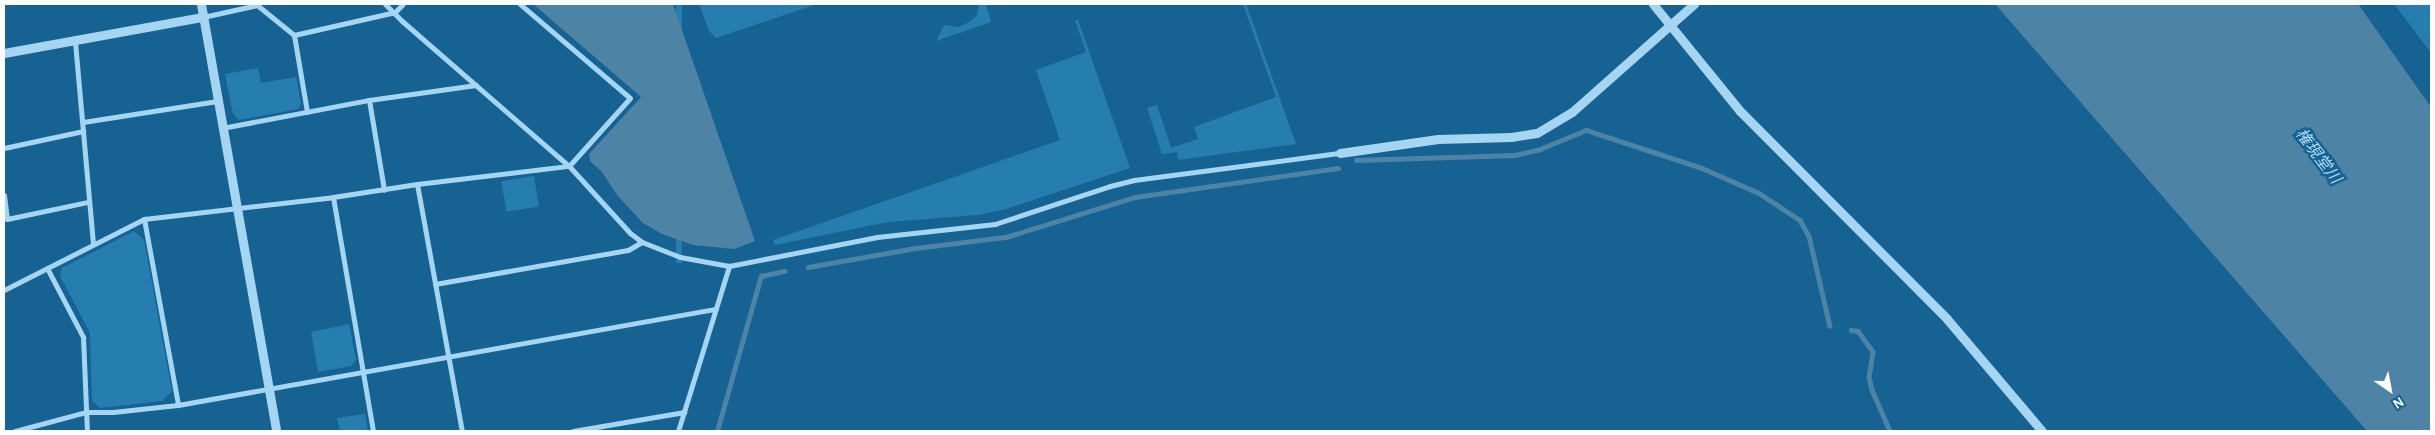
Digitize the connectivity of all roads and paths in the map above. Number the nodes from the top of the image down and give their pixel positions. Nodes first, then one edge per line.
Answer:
1 (201, 4) edge
2 (385, 4) edge
3 (403, 4) edge
4 (520, 4) edge
5 (1652, 4) edge
6 (1694, 4) edge
7 (395, 12) junction
8 (204, 17) junction
9 (1669, 25) junction
10 (294, 35) junction
11 (75, 42) junction
12 (4, 53) edge
13 (476, 85) junction
14 (369, 100) junction
15 (217, 102) junction
16 (307, 112) junction
17 (83, 122) junction
18 (222, 128) junction
19 (83, 130) junction
20 (4, 148) edge
21 (1340, 153) joint
22 (569, 166) junction
23 (417, 184) junction
24 (384, 190) junction
25 (4, 195) edge
26 (333, 197) junction
27 (88, 202) junction
28 (237, 209) junction
29 (144, 219) junction
30 (642, 242) junction
31 (93, 244) junction
32 (729, 266) junction
33 (47, 268) junction
34 (434, 284) junction
35 (4, 290) edge
36 (715, 308) junction
37 (447, 356) junction
38 (363, 372) junction
39 (267, 388) junction
40 (178, 405) junction
41 (86, 412) junction
42 (684, 412) junction
43 (16, 431) edge
44 (87, 431) edge
45 (276, 431) edge
46 (373, 431) edge
47 (462, 431) edge
48 (573, 431) edge
49 (678, 431) edge
50 (2042, 431) edge

1 - 8 street
2 - 7 street
3 - 7 street
4 - 22 street
5 - 9 street
6 - 9 street
7 - 10 street
7 - 13 street
8 - 10 street
8 - 11 street
8 - 15 street
9 - 21 street
9 - 50 street
10 - 16 street
11 - 12 street
11 - 17 street
13 - 14 street
13 - 22 street
14 - 16 street
14 - 24 street
15 - 17 street
15 - 18 street
16 - 18 street
17 - 19 street
18 - 28 street
19 - 20 street
19 - 27 street
21 - 32 street
22 - 23 street
22 - 30 street
23 - 24 street
23 - 34 street
24 - 26 street
25 - 27 street
26 - 28 street
26 - 38 street
27 - 31 street
28 - 29 street
28 - 39 street
29 - 31 street
29 - 40 street
30 - 32 street
30 - 34 street
31 - 33 street
32 - 36 street
33 - 35 street
33 - 41 street
34 - 37 street
36 - 37 street
36 - 42 street
37 - 38 street
37 - 47 street
38 - 39 street
38 - 46 street
39 - 40 street
39 - 45 street
40 - 41 street
41 - 43 street
41 - 44 street
42 - 48 street
42 - 49 street

